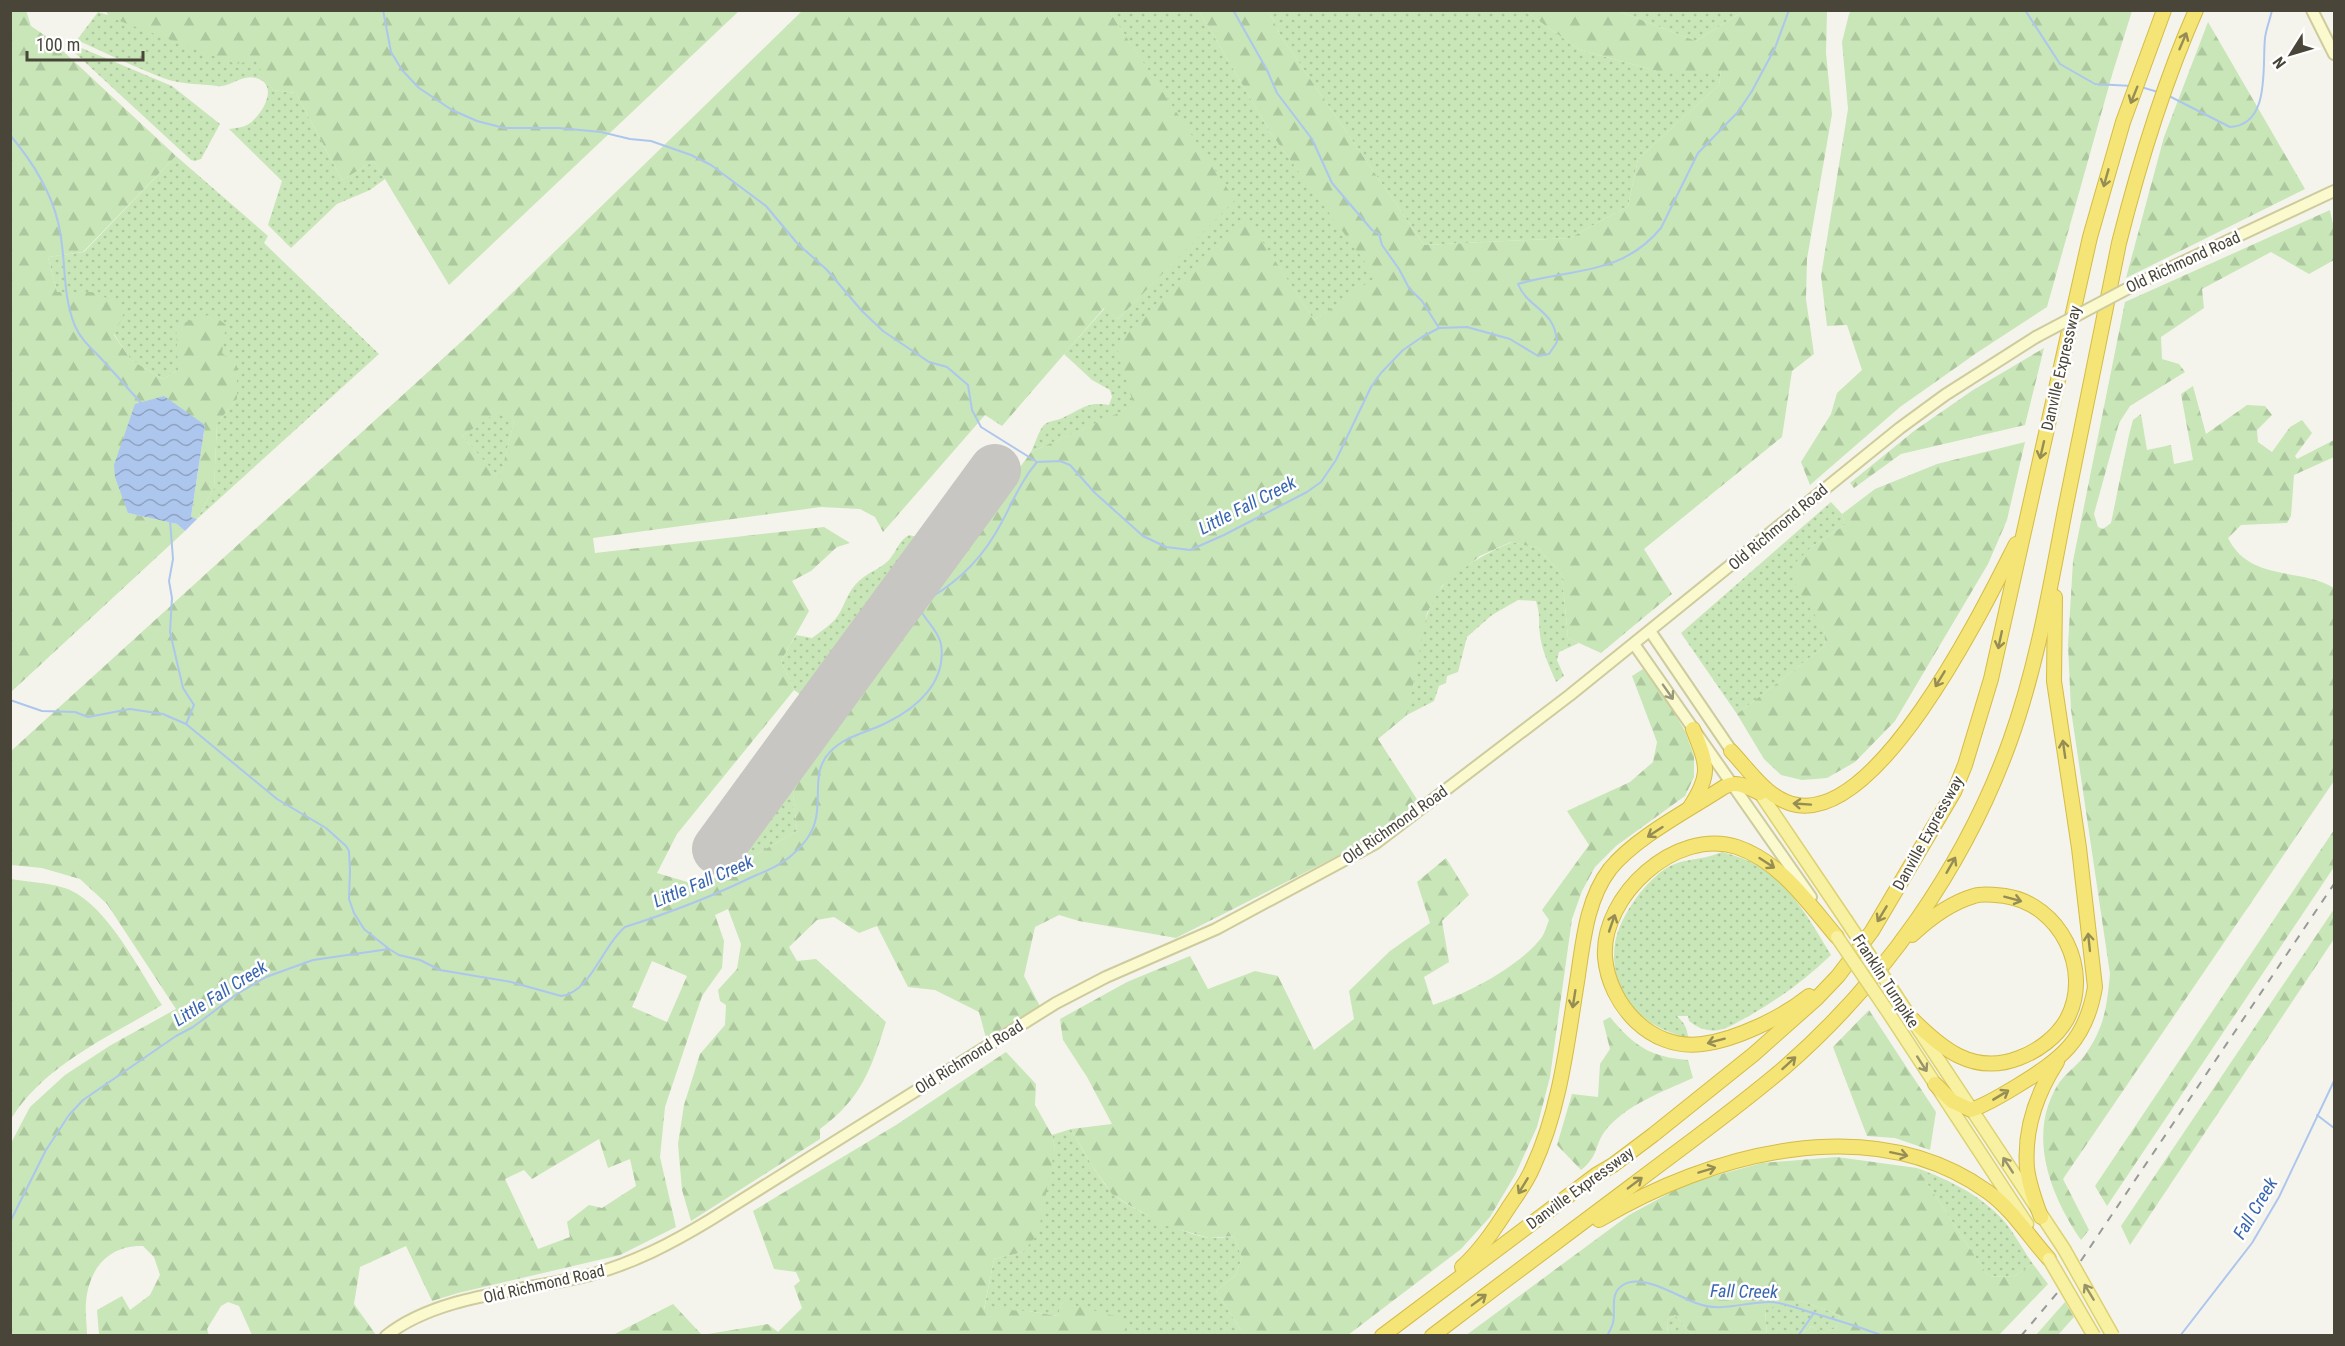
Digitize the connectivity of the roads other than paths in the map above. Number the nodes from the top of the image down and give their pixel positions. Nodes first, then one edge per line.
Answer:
1 (2164, 10) edge
2 (2196, 10) edge
3 (2312, 10) edge
4 (2334, 54) edge
5 (2334, 191) edge
6 (2027, 517) junction
7 (2060, 536) junction
8 (1650, 631) junction
9 (1634, 644) junction
10 (1693, 729) junction
11 (1731, 751) junction
12 (1732, 783) junction
13 (1760, 793) junction
14 (1688, 811) junction
15 (1837, 937) junction
16 (1891, 954) junction
17 (1854, 957) junction
18 (1911, 1018) junction
19 (2061, 1056) junction
20 (1935, 1083) junction
21 (1971, 1110) junction
22 (2041, 1217) junction
23 (1543, 1253) junction
24 (2049, 1259) junction
25 (1419, 1308) junction
26 (386, 1335) edge
27 (1382, 1335) edge
28 (1432, 1335) edge
29 (2094, 1335) edge
30 (2113, 1335) edge

1 -> 6 highway, Danville Expressway
7 -> 2 highway, Danville Expressway
3 - 4 main road
5 - 8 main road, Old Richmond Road, bridge
6 -> 11 highway
6 -> 17 highway, Danville Expressway
16 -> 7 highway, Danville Expressway
19 -> 7 highway
8 - 9 main road, Old Richmond Road
8 - 11 main road, Franklin Turnpike
9 -> 10 main road, Franklin Turnpike
9 - 26 main road, Old Richmond Road
10 - 12 main road, Franklin Turnpike
10 - 14 highway
11 - 13 main road, Franklin Turnpike
12 - 13 highway
12 - 14 highway
12 - 15 main road, Franklin Turnpike
13 - 18 main road, Franklin Turnpike, bridge
14 -> 25 highway
17 -> 15 highway
15 -> 20 main road, Franklin Turnpike, bridge
16 -> 18 highway
23 -> 16 highway, Danville Expressway
17 - 25 highway, Danville Expressway
18 - 21 main road, Franklin Turnpike
21 -> 19 highway
19 - 22 highway
20 - 21 highway
20 - 24 main road, Franklin Turnpike
22 -> 21 main road, Franklin Turnpike
30 -> 22 main road, Franklin Turnpike, bridge
23 -> 24 highway
28 -> 23 highway, Danville Expressway
24 - 29 main road, Franklin Turnpike, bridge
25 - 27 highway, Danville Expressway

